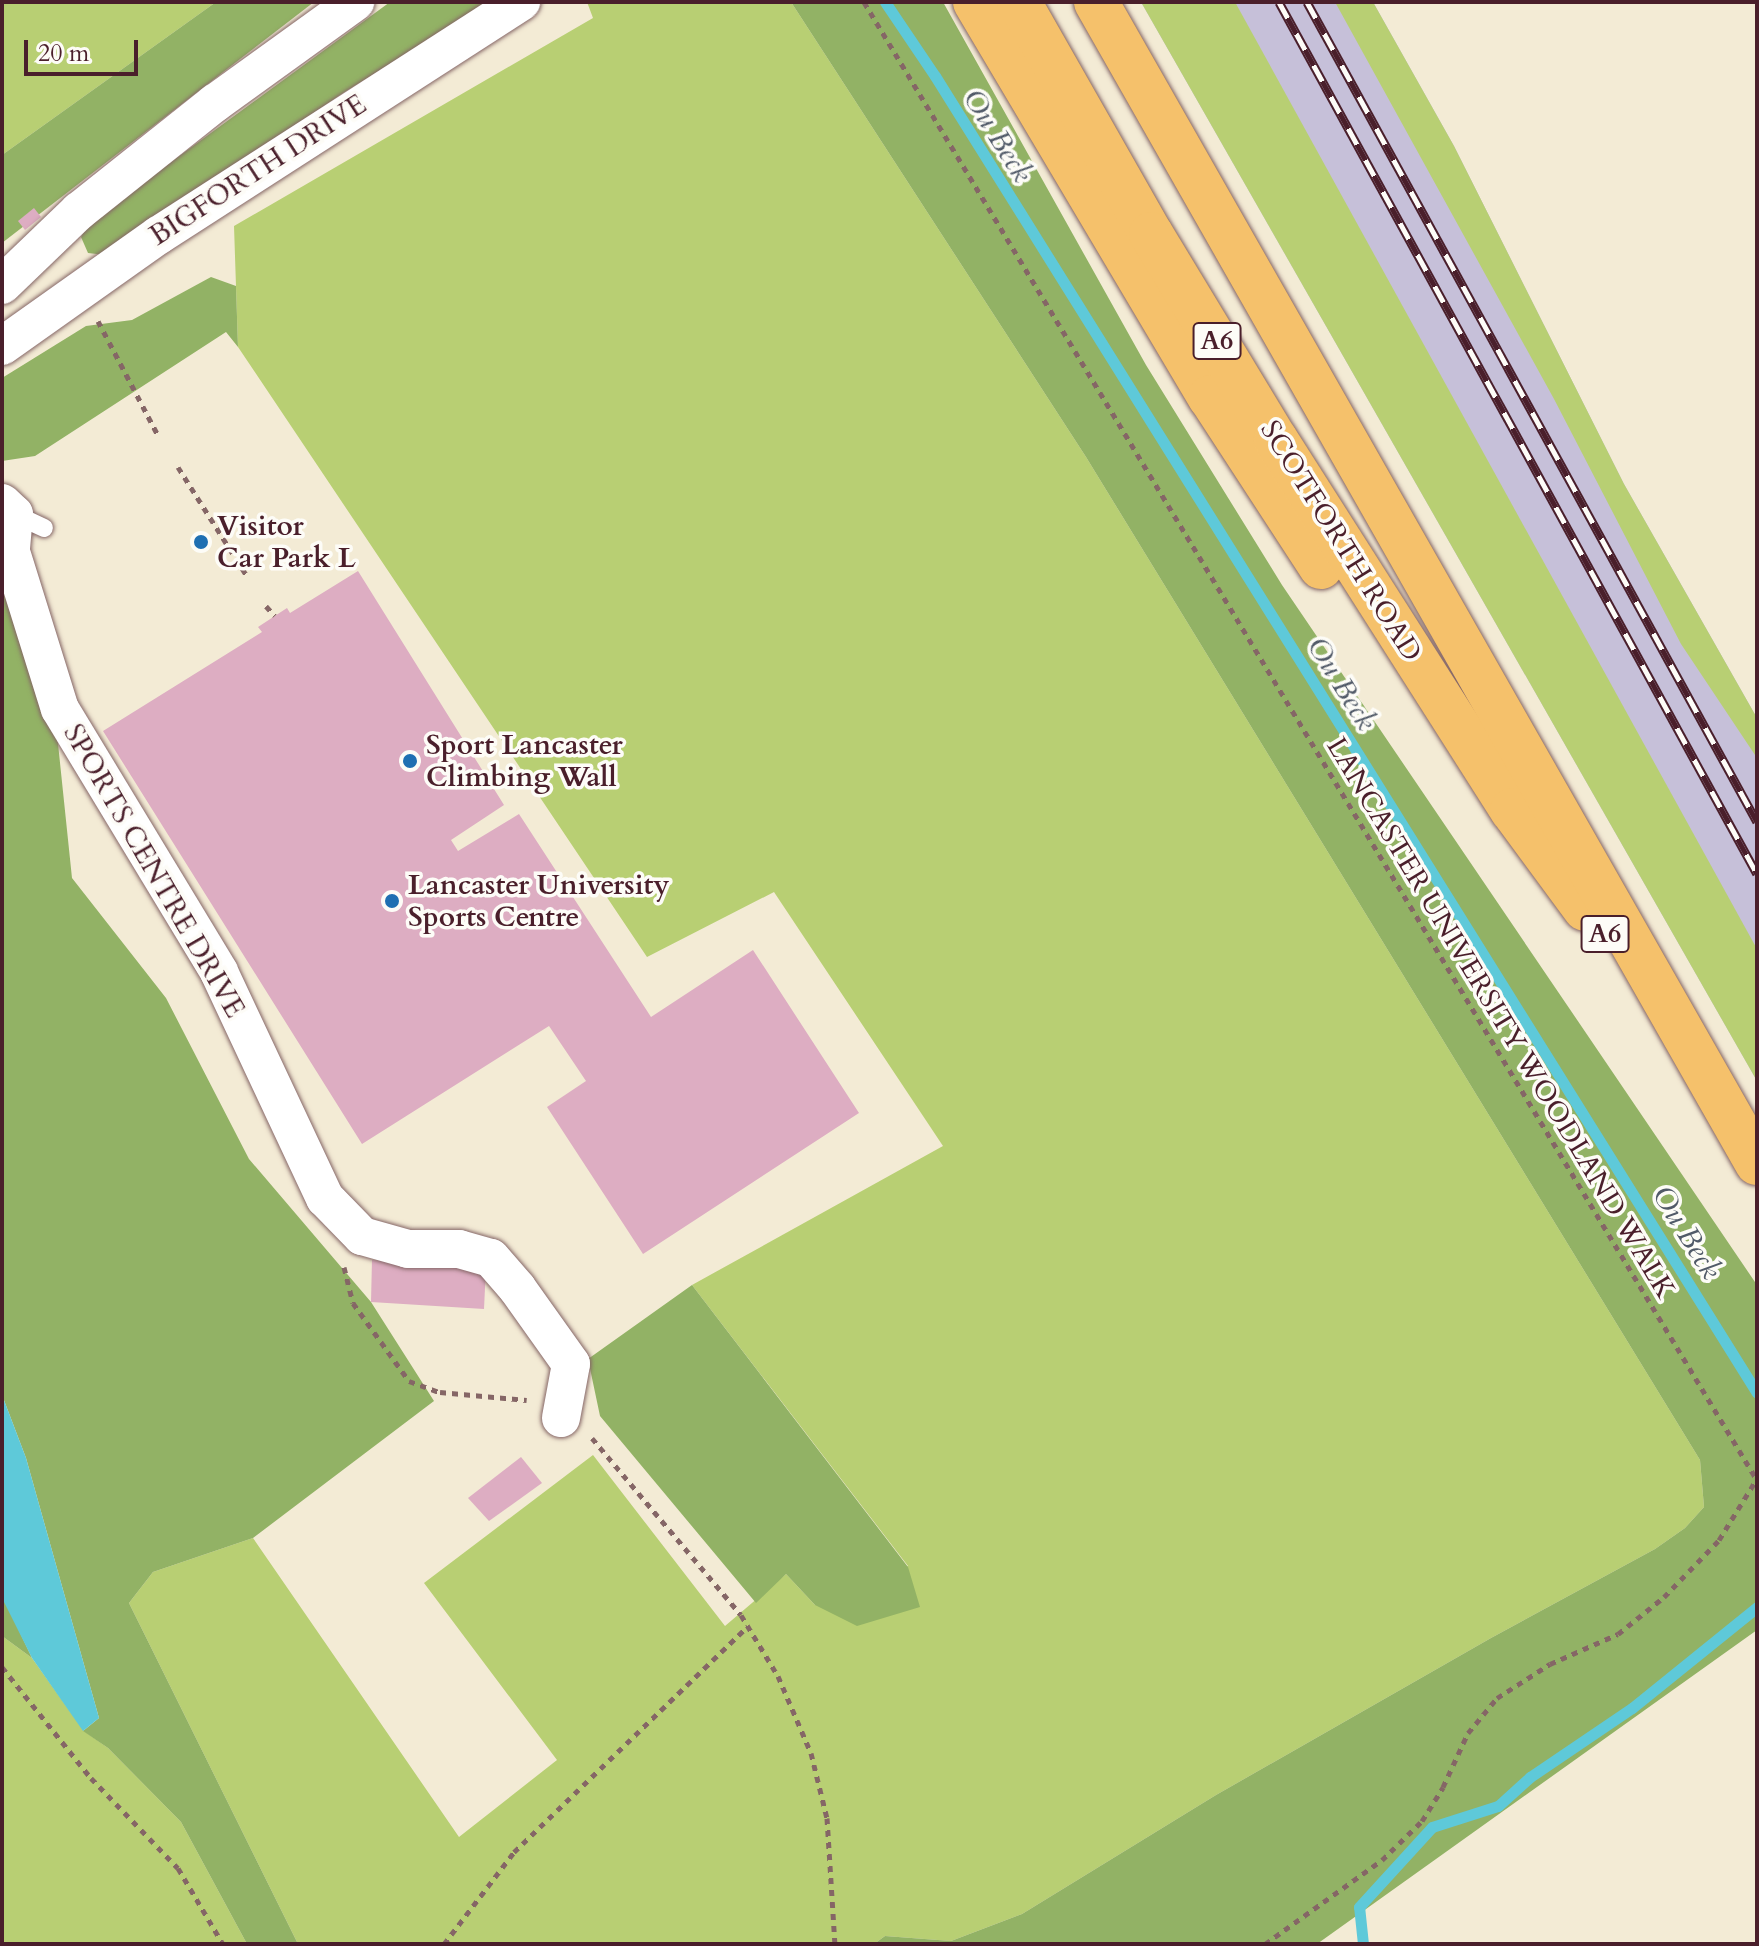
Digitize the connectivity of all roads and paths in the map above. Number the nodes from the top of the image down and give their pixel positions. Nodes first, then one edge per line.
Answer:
1 (355, 2) edge
2 (521, 2) edge
3 (864, 2) edge
4 (975, 2) edge
5 (1019, 2) edge
6 (1096, 2) edge
7 (2, 285) edge
8 (95, 313) dead end
9 (2, 346) edge
10 (159, 437) dead end
11 (178, 467) dead end
12 (20, 515) edge
13 (247, 576) dead end
14 (266, 606) dead end
15 (275, 616) dead end
16 (1512, 810) junction
17 (1697, 1058) junction
18 (1757, 1163) edge
19 (362, 1236) junction
20 (562, 1411) junction
21 (1757, 1480) edge
22 (748, 1626) junction
23 (2, 1667) edge
24 (223, 1944) edge
25 (444, 1944) edge
26 (835, 1944) edge
27 (1265, 1944) edge

1 - 7 street
2 - 9 street, BIGFORTH DRIVE
3 - 21 path, LANCASTER UNIVERSITY WOODLAND WALK
4 - 16 main road
5 - 16 main road, SCOTFORTH ROAD / A6
6 - 17 main road, SCOTFORTH ROAD / A6
8 - 10 path
11 - 13 path
12 - 19 street, SPORTS CENTRE DRIVE
14 - 15 path
16 - 17 main road, SCOTFORTH ROAD / A6
17 - 18 main road, SCOTFORTH ROAD / A6
19 - 20 street, SPORTS CENTRE DRIVE
19 - 20 path
20 - 22 path
21 - 27 path, LANCASTER UNIVERSITY WOODLAND WALK
22 - 25 path
22 - 26 path
23 - 24 path

